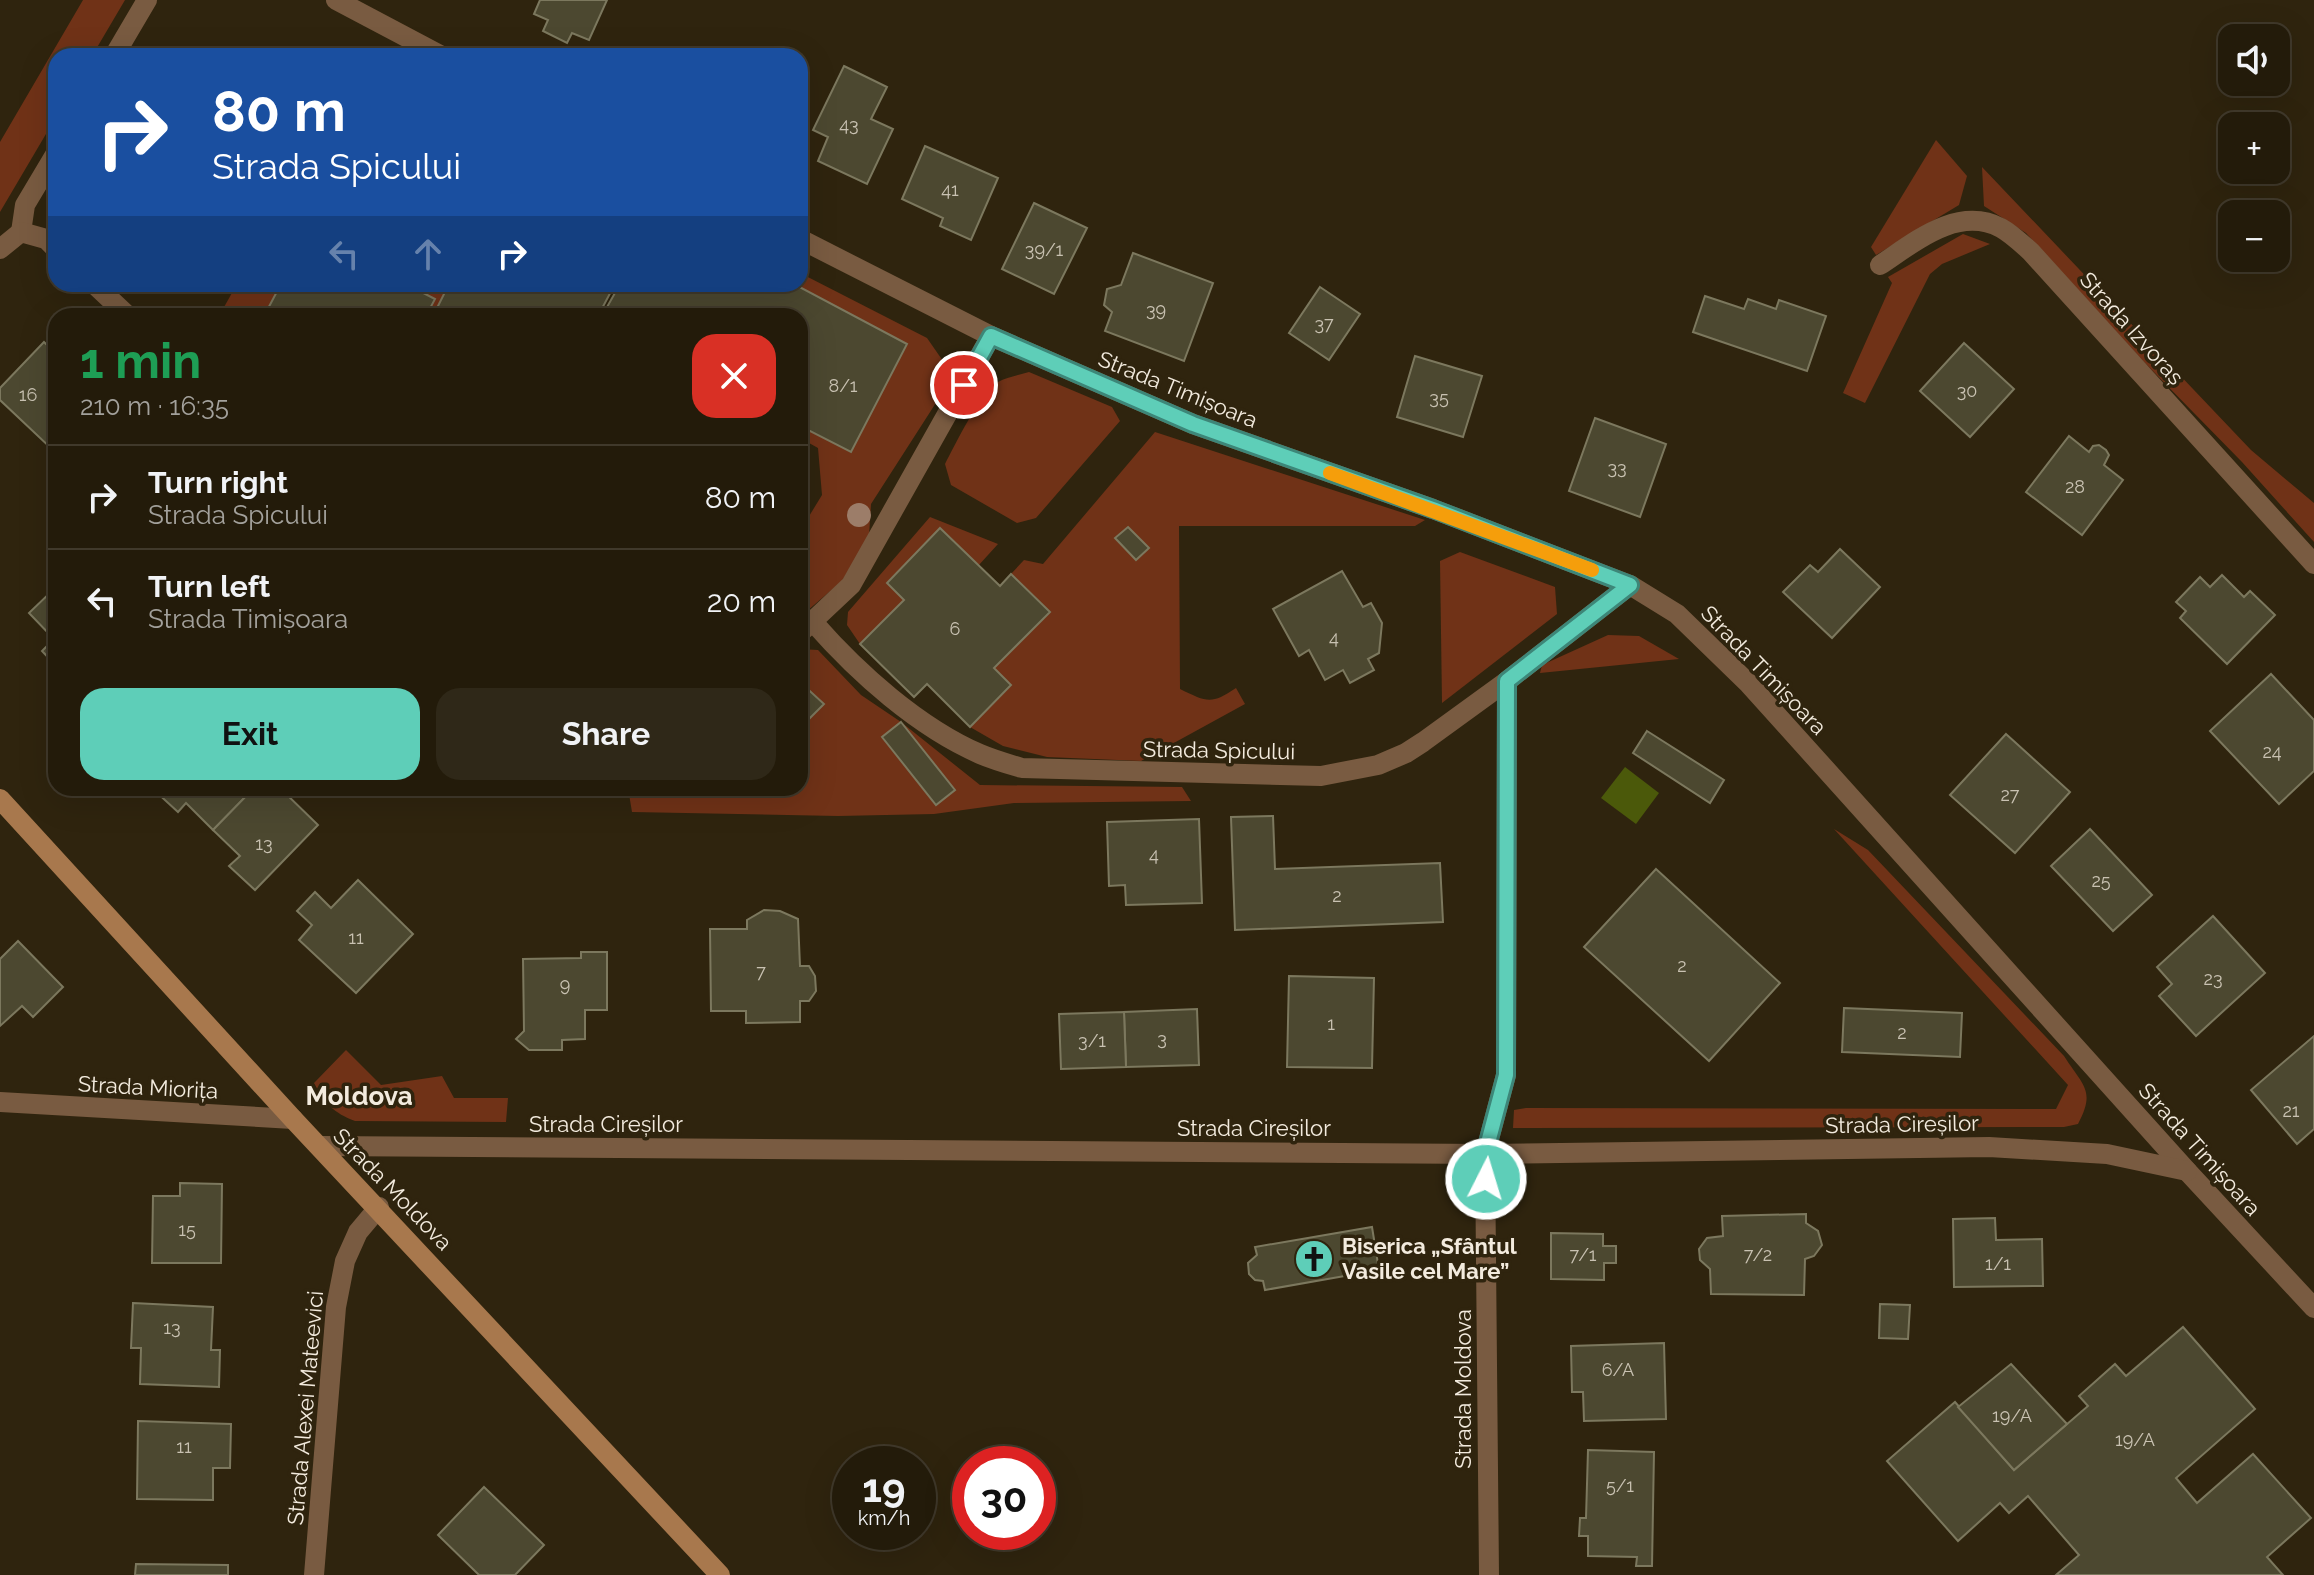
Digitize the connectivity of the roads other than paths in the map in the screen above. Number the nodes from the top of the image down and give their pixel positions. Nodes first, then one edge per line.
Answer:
1 (147, 0) edge
2 (336, 0) edge
3 (119, 48) edge
4 (427, 48) edge
5 (48, 166) edge
6 (21, 232) junction
7 (48, 241) edge
8 (808, 243) edge
9 (0, 249) edge
10 (1880, 265) dead end
11 (102, 292) edge
12 (120, 308) edge
13 (991, 336) junction
14 (2314, 564) edge
15 (1630, 585) junction
16 (808, 627) edge
17 (808, 629) edge
18 (1507, 681) junction
19 (0, 799) edge
20 (0, 1102) edge
21 (293, 1119) junction
22 (320, 1146) junction
23 (1485, 1154) junction
24 (2187, 1171) junction
25 (379, 1207) junction
26 (2314, 1308) edge
27 (314, 1575) edge
28 (720, 1575) edge
29 (1489, 1575) edge

1 - 3 street
2 - 4 street
5 - 6 street
6 - 7 street
6 - 9 street
8 - 13 street, Strada Timișoara
10 - 14 street, Strada Izvoraș
11 - 12 street
13 - 15 street, Strada Timișoara
13 - 16 street
15 - 18 street, Strada Spicului
15 - 24 street, Strada Timișoara
17 - 18 street, Strada Spicului
18 - 23 street, Strada Moldova
19 - 21 street, Strada Moldova
20 - 21 street, Strada Miorița
21 - 22 street, Strada Moldova
22 - 23 street, Strada Cireșilor
22 - 25 street, Strada Moldova
23 - 24 street, Strada Cireșilor
23 - 29 street, Strada Moldova
24 - 26 street, Strada Timișoara
25 - 27 street, Strada Alexei Mateevici
25 - 28 street, Strada Moldova

